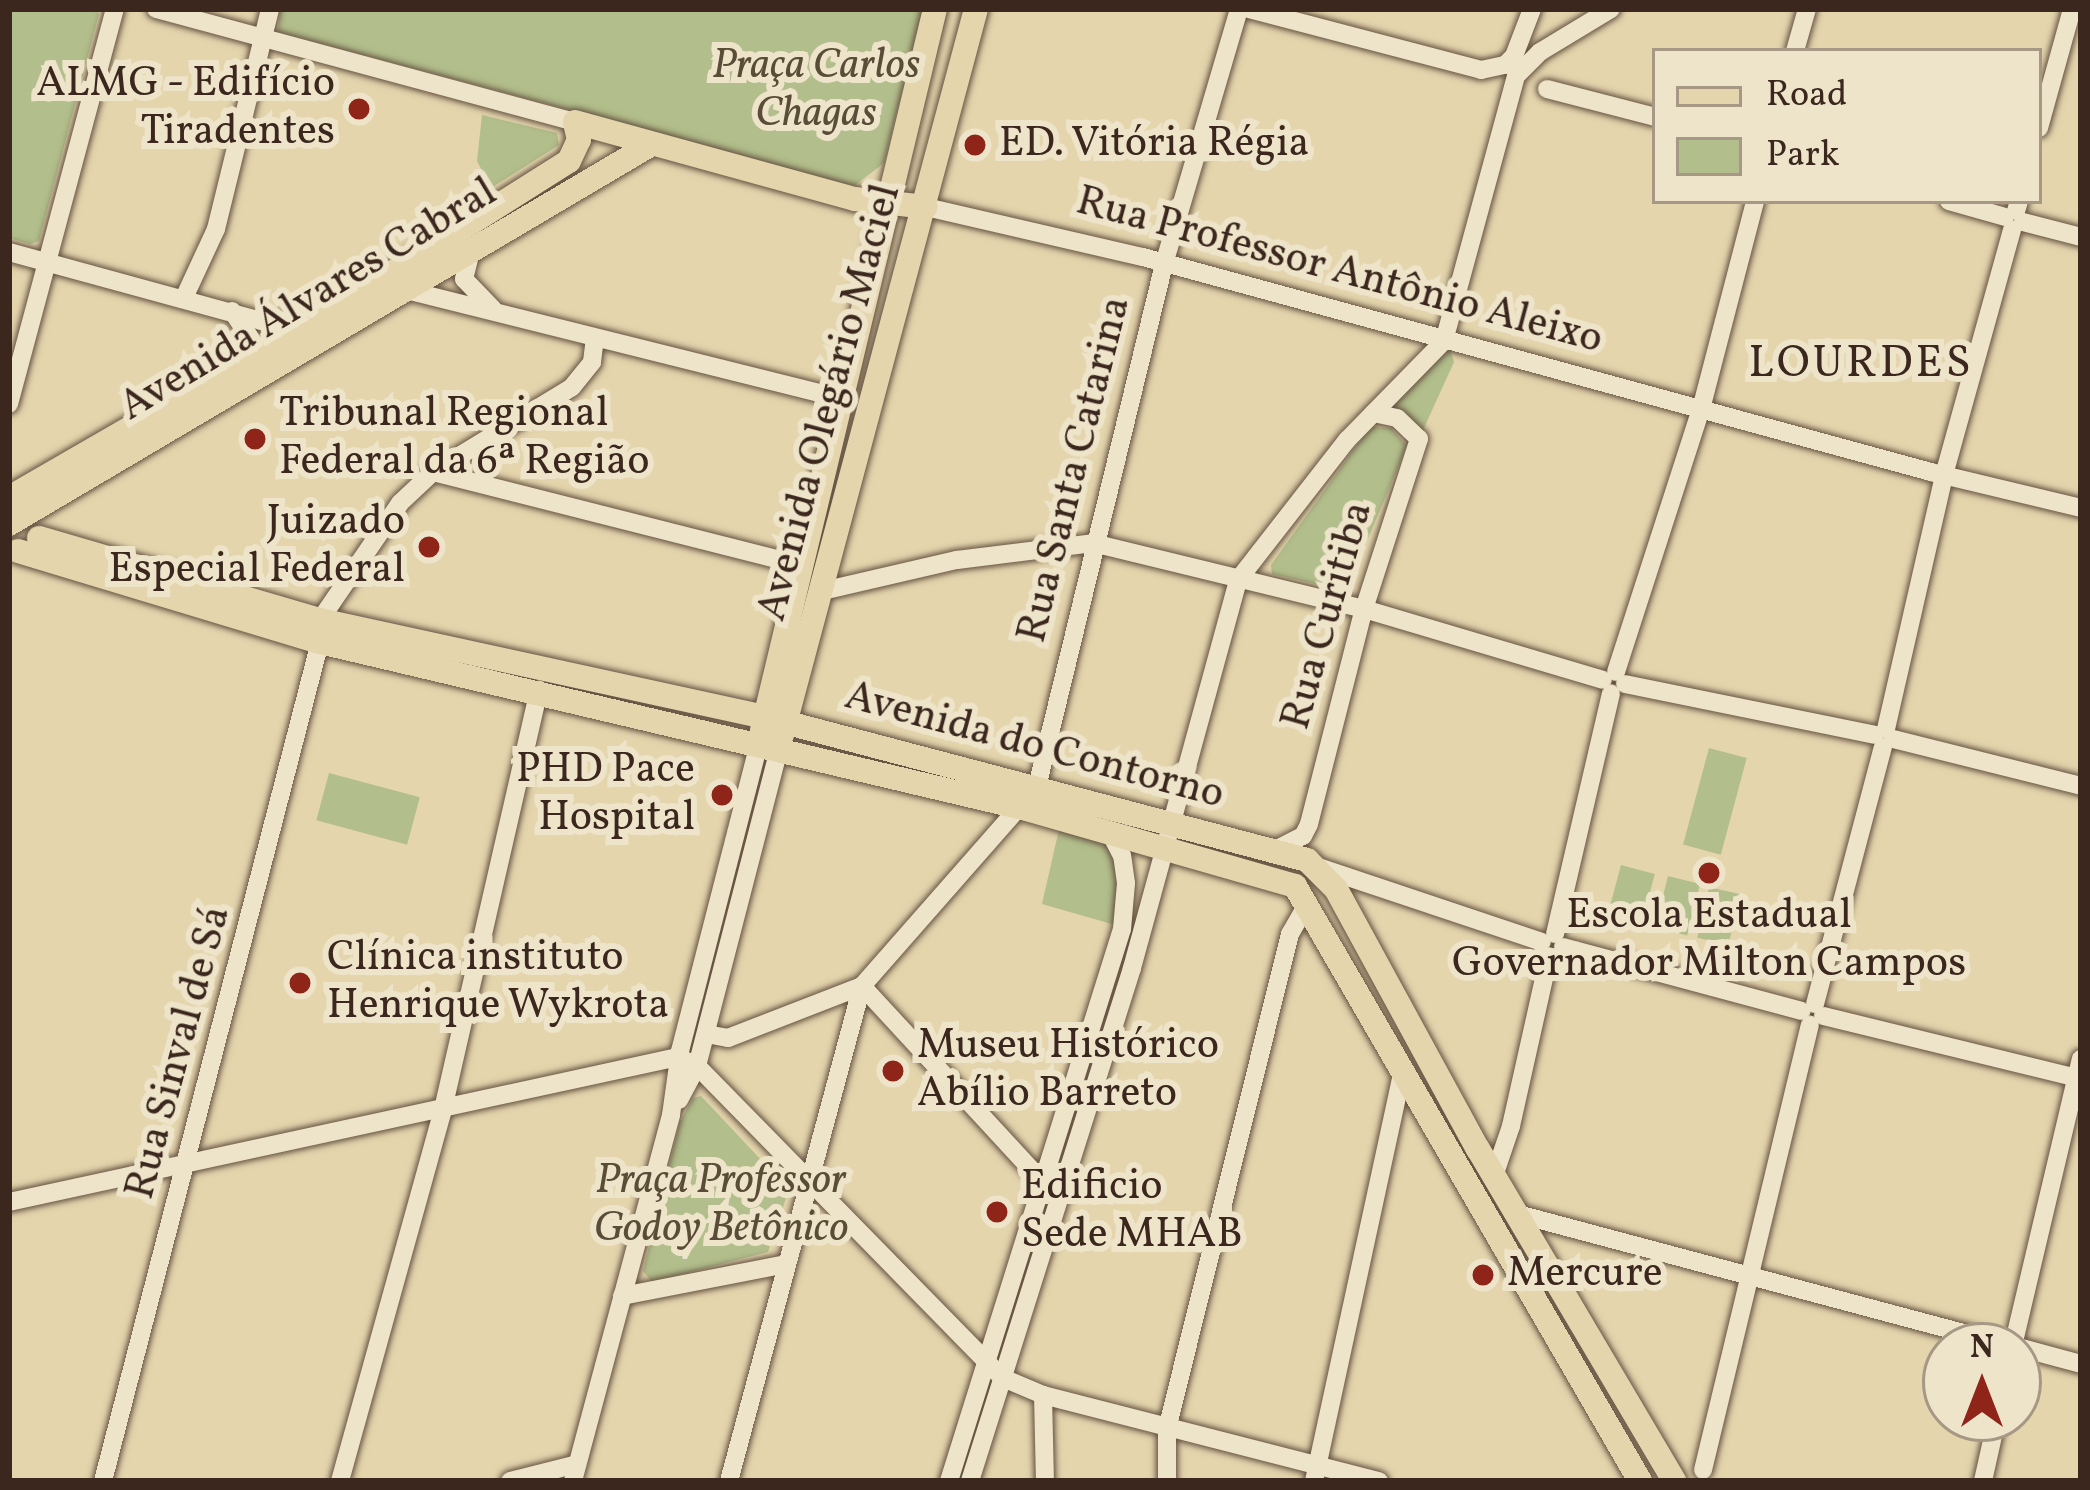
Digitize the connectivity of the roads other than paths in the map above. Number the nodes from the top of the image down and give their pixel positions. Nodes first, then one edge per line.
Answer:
1 (115, 9) edge
2 (156, 9) edge
3 (269, 9) edge
4 (935, 9) edge
5 (976, 9) edge
6 (1239, 9) edge
7 (1249, 9) edge
8 (1532, 9) edge
9 (1611, 9) edge
10 (1807, 9) edge
11 (2072, 9) edge
12 (1527, 34) junction
13 (262, 38) junction
14 (1796, 48) edge
15 (1540, 52) junction
16 (1547, 89) dead end
17 (1652, 116) edge
18 (2042, 117) edge
19 (575, 122) junction
20 (650, 145) junction
21 (890, 204) junction
22 (1754, 204) edge
23 (1962, 204) edge
24 (926, 207) junction
25 (2015, 216) edge
26 (2081, 237) edge
27 (472, 246) junction
28 (9, 252) edge
29 (48, 262) junction
30 (1165, 264) junction
31 (372, 284) junction
32 (402, 289) junction
33 (184, 298) junction
34 (232, 311) junction
35 (496, 312) junction
36 (316, 321) junction
37 (595, 338) junction
38 (1444, 341) junction
39 (251, 359) junction
40 (840, 398) junction
41 (9, 404) edge
42 (1701, 409) junction
43 (1375, 413) junction
44 (161, 436) junction
45 (854, 453) junction
46 (433, 472) junction
47 (1944, 476) junction
48 (9, 498) edge
49 (55, 498) junction
50 (2081, 508) edge
51 (9, 524) edge
52 (1093, 543) junction
53 (22, 552) edge
54 (801, 565) junction
55 (1238, 580) junction
56 (818, 592) junction
57 (1364, 609) junction
58 (320, 631) junction
59 (1614, 682) junction
60 (538, 690) junction
61 (775, 720) junction
62 (1884, 737) junction
63 (769, 746) junction
64 (2081, 786) edge
65 (1030, 798) junction
66 (1109, 831) junction
67 (1170, 834) junction
68 (1277, 849) junction
69 (1313, 865) junction
70 (1308, 903) junction
71 (1552, 945) junction
72 (862, 986) junction
73 (1812, 1014) junction
74 (706, 1034) junction
75 (688, 1061) junction
76 (2079, 1072) edge
77 (1402, 1073) junction
78 (443, 1108) junction
79 (1511, 1126) junction
80 (1478, 1148) junction
81 (190, 1162) junction
82 (1494, 1176) junction
83 (807, 1182) junction
84 (1045, 1184) junction
85 (9, 1202) edge
86 (1514, 1213) junction
87 (786, 1264) junction
88 (1748, 1273) junction
89 (622, 1296) junction
90 (1924, 1322) edge
91 (2020, 1322) edge
92 (2042, 1354) edge
93 (2081, 1364) edge
94 (994, 1372) junction
95 (1043, 1395) junction
96 (1167, 1429) junction
97 (1992, 1442) edge
98 (1703, 1470) dead end
99 (1314, 1472) edge
100 (575, 1473) edge
101 (104, 1481) edge
102 (340, 1481) edge
103 (510, 1481) edge
104 (730, 1481) edge
105 (950, 1481) edge
106 (970, 1481) edge
107 (1045, 1481) edge
108 (1167, 1481) edge
109 (1379, 1481) edge
110 (1640, 1481) edge
111 (1674, 1481) edge
112 (1983, 1481) edge

1 - 29 street
2 - 13 street
3 - 13 street
4 - 21 main road, Avenida Olegário Maciel
5 - 24 main road, Avenida Olegário Maciel
6 - 30 street, Rua Santa Catarina
7 - 12 street
8 - 12 street
9 - 15 street
10 - 14 street
11 - 18 street
12 - 15 street
13 - 19 street
13 - 33 street
15 - 38 street
16 - 17 street
19 - 20 main road, Rua Professor Antônio Aleixo
19 - 31 main road, Avenida Álvares Cabral
20 - 21 main road, Rua Professor Antônio Aleixo
20 - 27 main road, Avenida Álvares Cabral
21 - 24 main road, Rua Professor Antônio Aleixo
21 - 40 main road, Avenida Olegário Maciel
22 - 42 street
23 - 25 street
24 - 30 street, Rua Professor Antônio Aleixo
24 - 45 main road, Avenida Olegário Maciel
25 - 26 street
25 - 47 street
27 - 32 main road, Avenida Álvares Cabral
27 - 35 street
28 - 29 street
29 - 33 street
29 - 41 street
30 - 38 street, Rua Professor Antônio Aleixo
30 - 52 street, Rua Santa Catarina
31 - 32 street
31 - 36 main road, Avenida Álvares Cabral
32 - 35 street
32 - 44 main road, Avenida Álvares Cabral
33 - 34 street
34 - 36 street
34 - 39 street
35 - 37 street
36 - 39 main road, Avenida Álvares Cabral
37 - 40 street
37 - 46 street
38 - 42 street, Rua Professor Antônio Aleixo
38 - 43 street
39 - 44 main road
39 - 48 main road, Avenida Álvares Cabral
40 - 45 main road
40 - 54 main road, Avenida Olegário Maciel
42 - 47 street, Rua Professor Antônio Aleixo
42 - 59 street
43 - 55 street
43 - 57 street, Rua Curitiba
44 - 49 main road, Avenida Álvares Cabral
45 - 56 main road, Avenida Olegário Maciel
46 - 54 street
46 - 58 street
47 - 50 street, Rua Professor Antônio Aleixo
47 - 62 street
49 - 51 main road, Avenida Álvares Cabral
49 - 58 main road
52 - 55 street
52 - 56 street
52 - 65 street, Rua Santa Catarina
53 - 58 main road, Avenida do Contorno
53 - 58 main road
54 - 61 main road, Avenida Olegário Maciel
55 - 57 street
55 - 67 street
56 - 61 main road, Avenida Olegário Maciel
57 - 59 street
57 - 68 street, Rua Curitiba
58 - 60 main road, Avenida do Contorno
58 - 61 main road, Avenida do Contorno
58 - 81 street, Rua Sinval de Sá
59 - 62 street
59 - 71 street
60 - 63 main road, Avenida do Contorno
60 - 78 street
61 - 63 main road, Avenida Olegário Maciel
61 - 65 main road, Avenida do Contorno
62 - 64 street
62 - 73 street
63 - 65 main road, Avenida do Contorno
63 - 74 street
63 - 75 street
65 - 66 main road, Avenida do Contorno
65 - 67 main road, Avenida do Contorno
65 - 72 street
66 - 67 main road, Avenida do Contorno
66 - 84 street
67 - 68 main road, Avenida do Contorno
67 - 70 main road, Avenida do Contorno
67 - 94 street
68 - 69 main road, Avenida do Contorno
69 - 71 street
69 - 80 main road, Avenida do Contorno
70 - 77 main road, Avenida do Contorno
70 - 96 street
71 - 73 street
71 - 79 street
72 - 74 street
72 - 83 street
72 - 84 street
73 - 76 street
73 - 88 street
74 - 75 street
75 - 78 street
75 - 83 street
75 - 89 street
76 - 91 street
77 - 99 street
77 - 110 main road, Avenida do Contorno
78 - 81 street
78 - 102 street
79 - 80 street
79 - 82 street
80 - 82 main road, Avenida do Contorno
81 - 85 street
81 - 101 street, Rua Sinval de Sá
82 - 86 main road, Avenida do Contorno
83 - 87 street
83 - 94 street
84 - 94 street
86 - 88 street
86 - 111 main road, Avenida do Contorno
87 - 89 street
87 - 104 street
88 - 90 street
88 - 98 street
89 - 100 street
92 - 93 street
94 - 95 street
94 - 105 street
94 - 106 street
95 - 96 street
95 - 107 street
96 - 99 street
96 - 108 street
97 - 112 street
99 - 109 street
100 - 103 street

